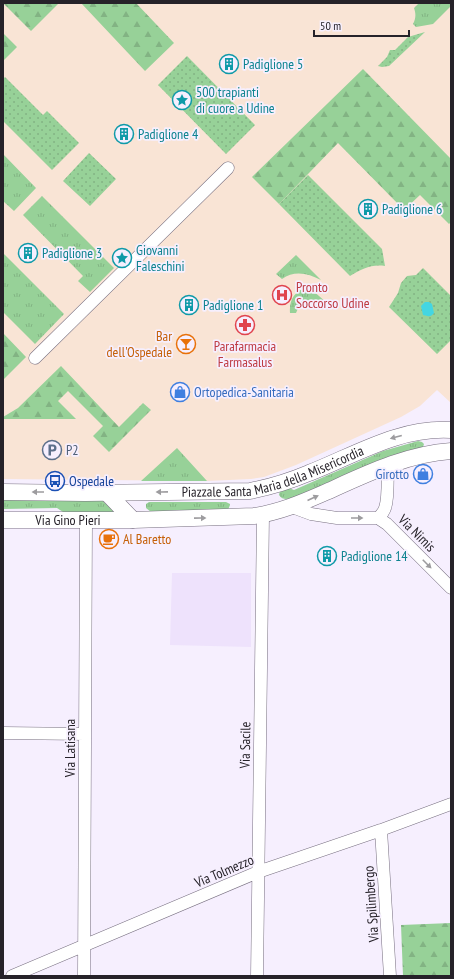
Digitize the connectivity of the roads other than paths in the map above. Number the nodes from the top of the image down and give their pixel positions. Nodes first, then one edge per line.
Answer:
1 (228, 168) dead end
2 (35, 358) dead end
3 (434, 430) junction
4 (451, 430) edge
5 (444, 451) edge
6 (388, 465) junction
7 (271, 487) junction
8 (250, 491) junction
9 (3, 492) edge
10 (106, 492) junction
11 (271, 512) junction
12 (378, 518) junction
13 (3, 520) edge
14 (86, 520) junction
15 (133, 520) junction
16 (451, 588) edge
17 (3, 733) edge
18 (85, 734) junction
19 (451, 804) edge
20 (381, 830) junction
21 (258, 872) junction
22 (84, 946) junction
23 (12, 976) edge
24 (84, 976) edge
25 (257, 976) edge
26 (390, 976) edge

1 - 2 street
3 - 4 main road, Piazzale Santa Maria della Misericordia
3 - 5 main road
3 -> 7 main road, Piazzale Santa Maria della Misericordia
5 - 6 main road, Piazzale Santa Maria della Misericordia
11 -> 6 main road, Piazzale Santa Maria della Misericordia
6 - 12 street
7 - 8 main road, Piazzale Santa Maria della Misericordia
7 - 11 main road
8 -> 10 main road, Piazzale Santa Maria della Misericordia
8 - 11 main road
10 -> 9 main road, Via Gino Pieri
10 - 15 main road
11 -> 12 street, Piazzale Santa Maria della Misericordia
15 -> 11 main road, Piazzale Santa Maria della Misericordia
11 - 21 street, Via Sacile
12 -> 16 street, Via Nimis
13 - 14 main road, Via Gino Pieri
14 - 15 main road, Via Gino Pieri
14 - 18 street, Via Latisana
17 - 18 street
18 - 22 street, Via Latisana
19 - 20 street, Via Tolmezzo
20 - 21 street, Via Tolmezzo
20 - 26 street, Via Spilimbergo
21 - 22 street, Via Tolmezzo
21 - 25 street, Via Sacile
22 - 23 street, Via Tolmezzo
22 - 24 street, Via Latisana

